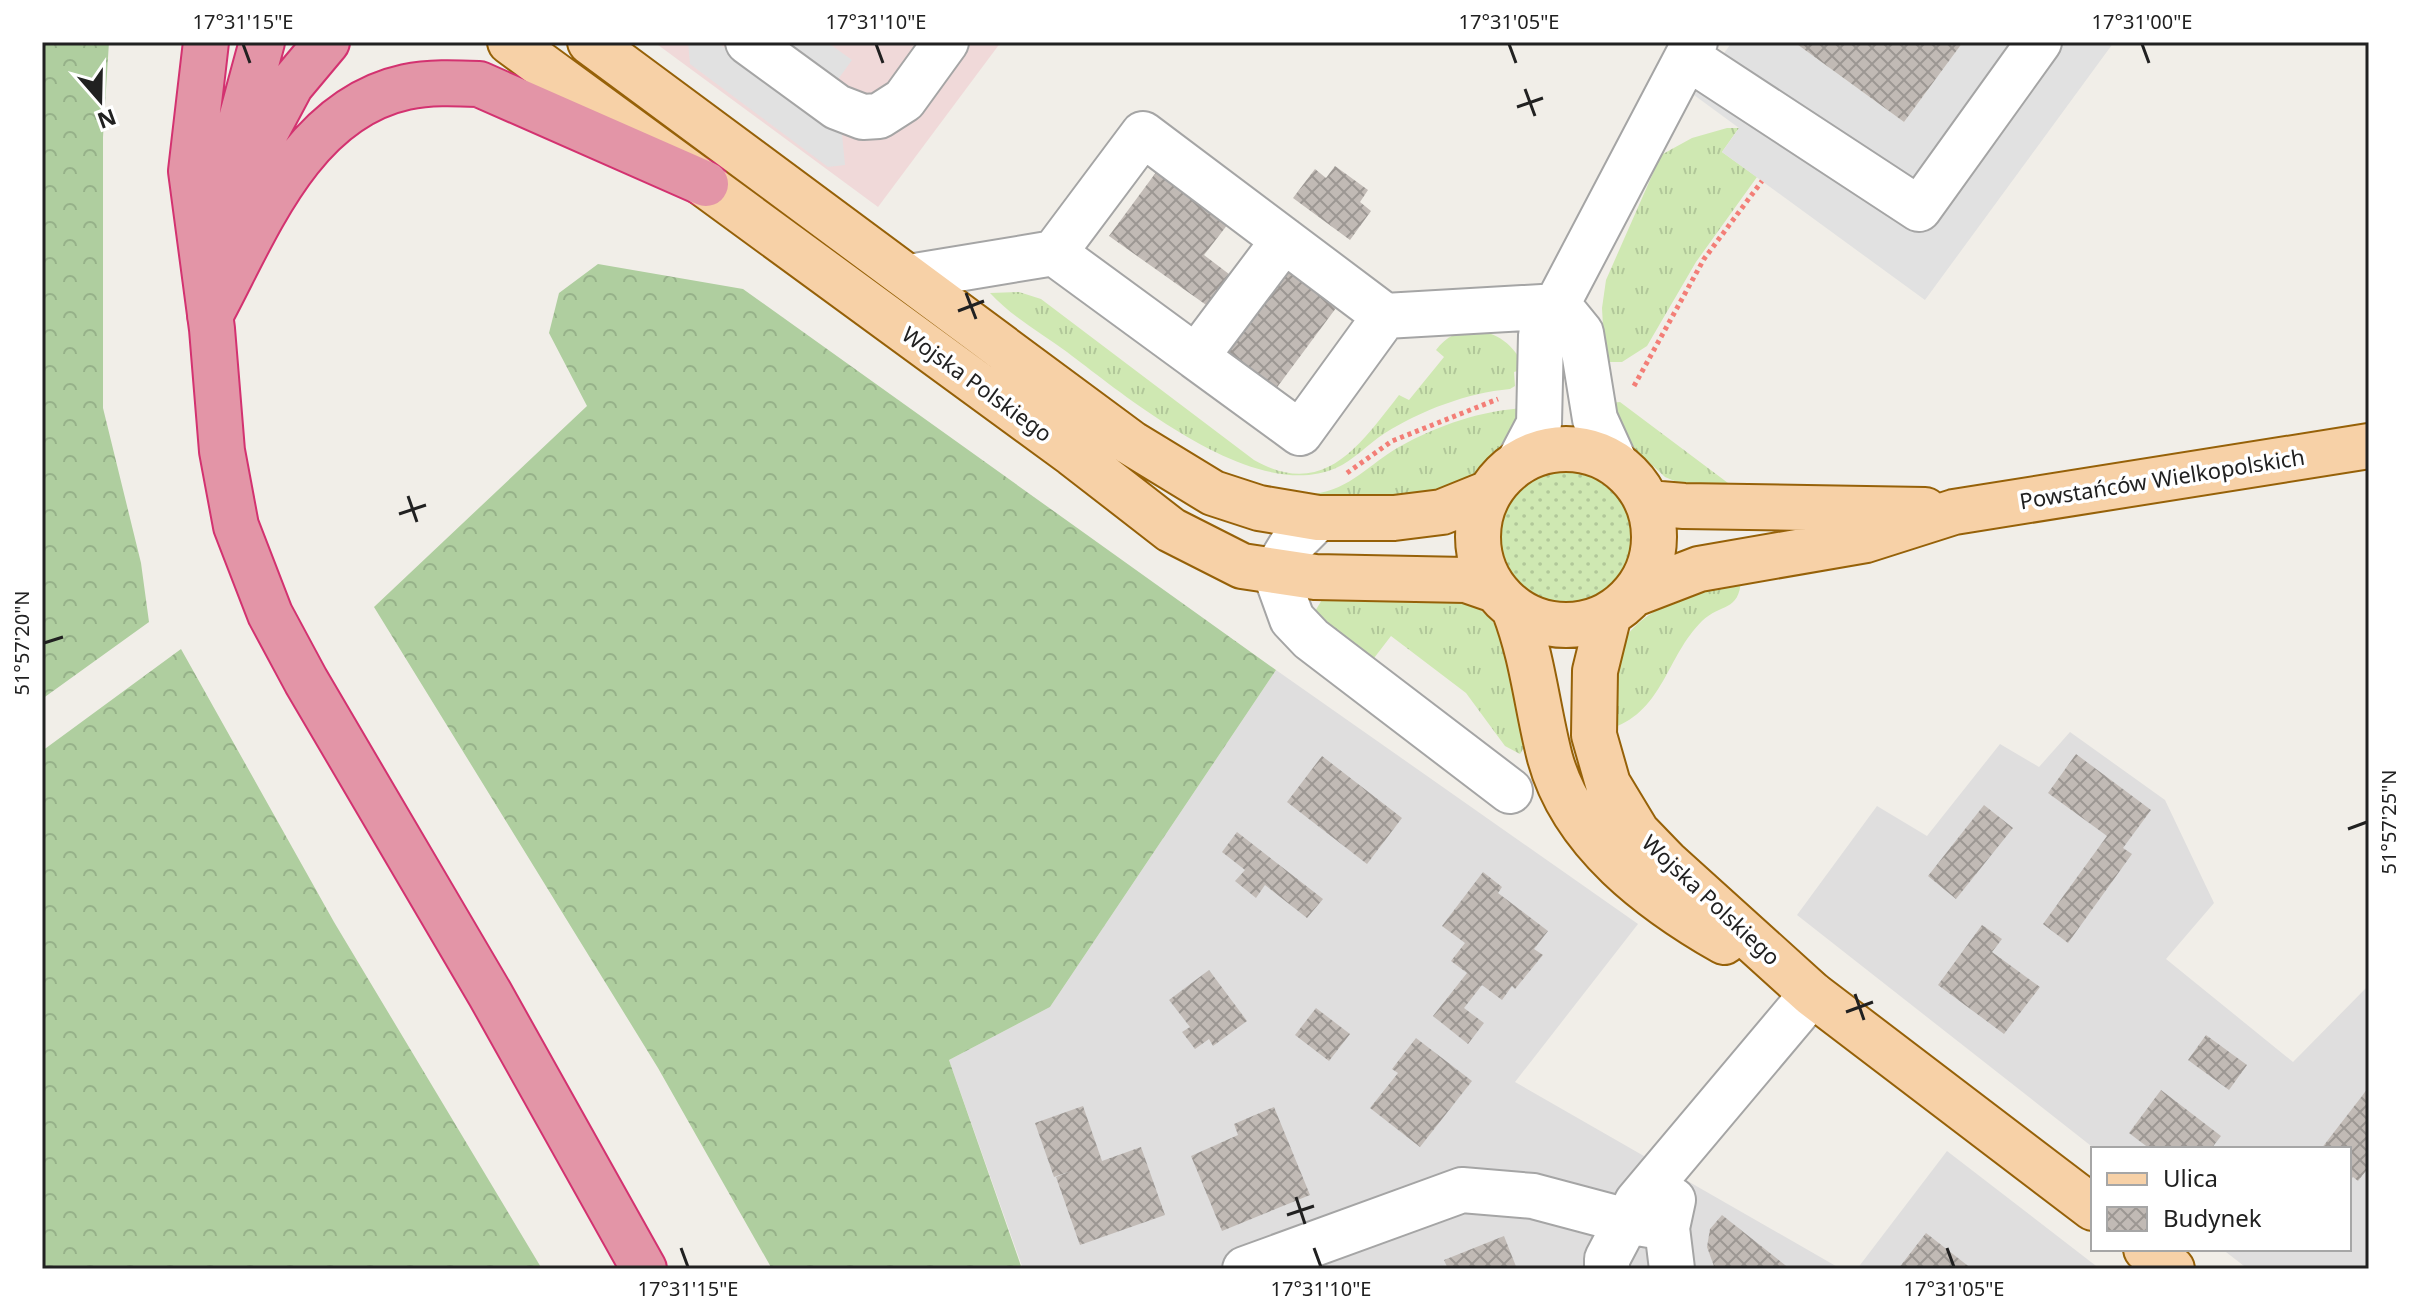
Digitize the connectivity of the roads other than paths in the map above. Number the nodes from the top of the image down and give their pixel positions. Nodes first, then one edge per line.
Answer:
1 (206, 42) edge
2 (262, 42) edge
3 (327, 42) edge
4 (510, 42) edge
5 (590, 42) edge
6 (748, 42) edge
7 (946, 42) edge
8 (2039, 42) edge
9 (1691, 50) edge
10 (706, 184) junction
11 (226, 207) junction
12 (1284, 240) junction
13 (1054, 253) junction
14 (909, 277) junction
15 (1559, 306) junction
16 (210, 316) junction
17 (1385, 316) junction
18 (1196, 357) junction
19 (2369, 446) edge
20 (1519, 462) junction
21 (1615, 463) junction
22 (1489, 493) junction
23 (1648, 503) junction
24 (1954, 512) junction
25 (1318, 518) junction
26 (1275, 572) junction
27 (1505, 600) junction
28 (1622, 604) junction
29 (1510, 791) dead end
30 (1812, 994) junction
31 (2091, 1206) edge
32 (1655, 1239) edge
33 (2149, 1251) edge
34 (644, 1269) edge
35 (1245, 1269) edge
36 (1607, 1269) edge
37 (2172, 1269) edge

1 - 16 highway
2 - 11 highway
3 - 11 highway
4 - 10 main road, Wojska Polskiego
5 - 14 main road, Wojska Polskiego
6 - 7 street
8 - 9 street
9 - 15 street
10 - 16 highway
10 - 26 main road, Wojska Polskiego
11 - 16 highway
12 - 13 street
12 - 17 street
12 - 18 street
13 - 14 street
13 - 18 street
14 - 25 main road, Wojska Polskiego
15 - 17 street
15 - 20 street
15 - 21 street
16 - 34 highway
17 - 18 street
19 - 24 main road, Powstańców Wielkopolskich
20 - 21 main road
20 - 22 main road
21 - 23 main road
22 - 25 main road, Wojska Polskiego
22 - 27 main road
23 - 24 main road, Powstańców Wielkopolskich
23 - 28 main road
24 - 28 main road, Powstańców Wielkopolskich
25 - 26 street
26 - 27 main road, Wojska Polskiego
26 - 29 street
27 - 28 main road
27 - 30 main road, Wojska Polskiego
28 - 30 main road, Wojska Polskiego
30 - 31 main road, Wojska Polskiego
30 - 32 street
32 - 35 street
32 - 36 street
33 - 37 main road

